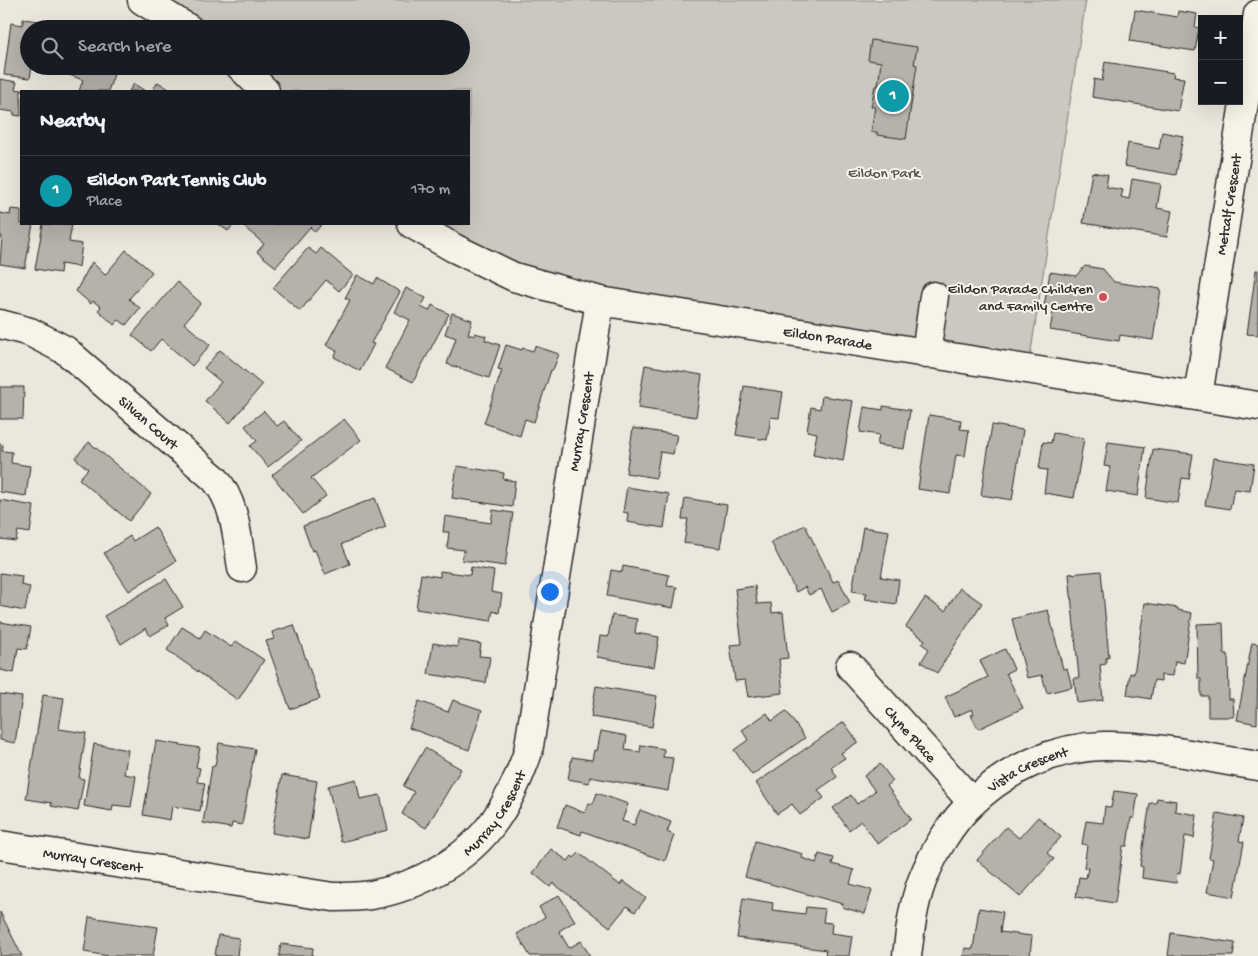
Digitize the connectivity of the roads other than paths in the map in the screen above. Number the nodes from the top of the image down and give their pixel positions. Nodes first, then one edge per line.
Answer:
1 (142, 0) edge
2 (1258, 14) edge
3 (175, 20) edge
4 (249, 75) edge
5 (264, 90) edge
6 (1250, 115) edge
7 (414, 225) edge
8 (934, 296) dead end
9 (600, 301) junction
10 (0, 324) edge
11 (926, 354) junction
12 (1198, 396) junction
13 (1258, 406) edge
14 (242, 568) dead end
15 (850, 666) dead end
16 (1258, 766) edge
17 (972, 802) junction
18 (0, 846) edge
19 (907, 956) edge

1 - 3 street
2 - 6 street, Metcalf Crescent
4 - 5 street
6 - 12 street, Metcalf Crescent
7 - 9 street, Eildon Parade
8 - 11 street
9 - 11 street, Eildon Parade
9 - 18 street, Murray Crescent
10 - 14 street, Silvan Court
11 - 12 street, Eildon Parade
12 - 13 street, Eildon Parade
15 - 17 street, Clyne Place
16 - 17 street, Vista Crescent
17 - 19 street, Vista Crescent

